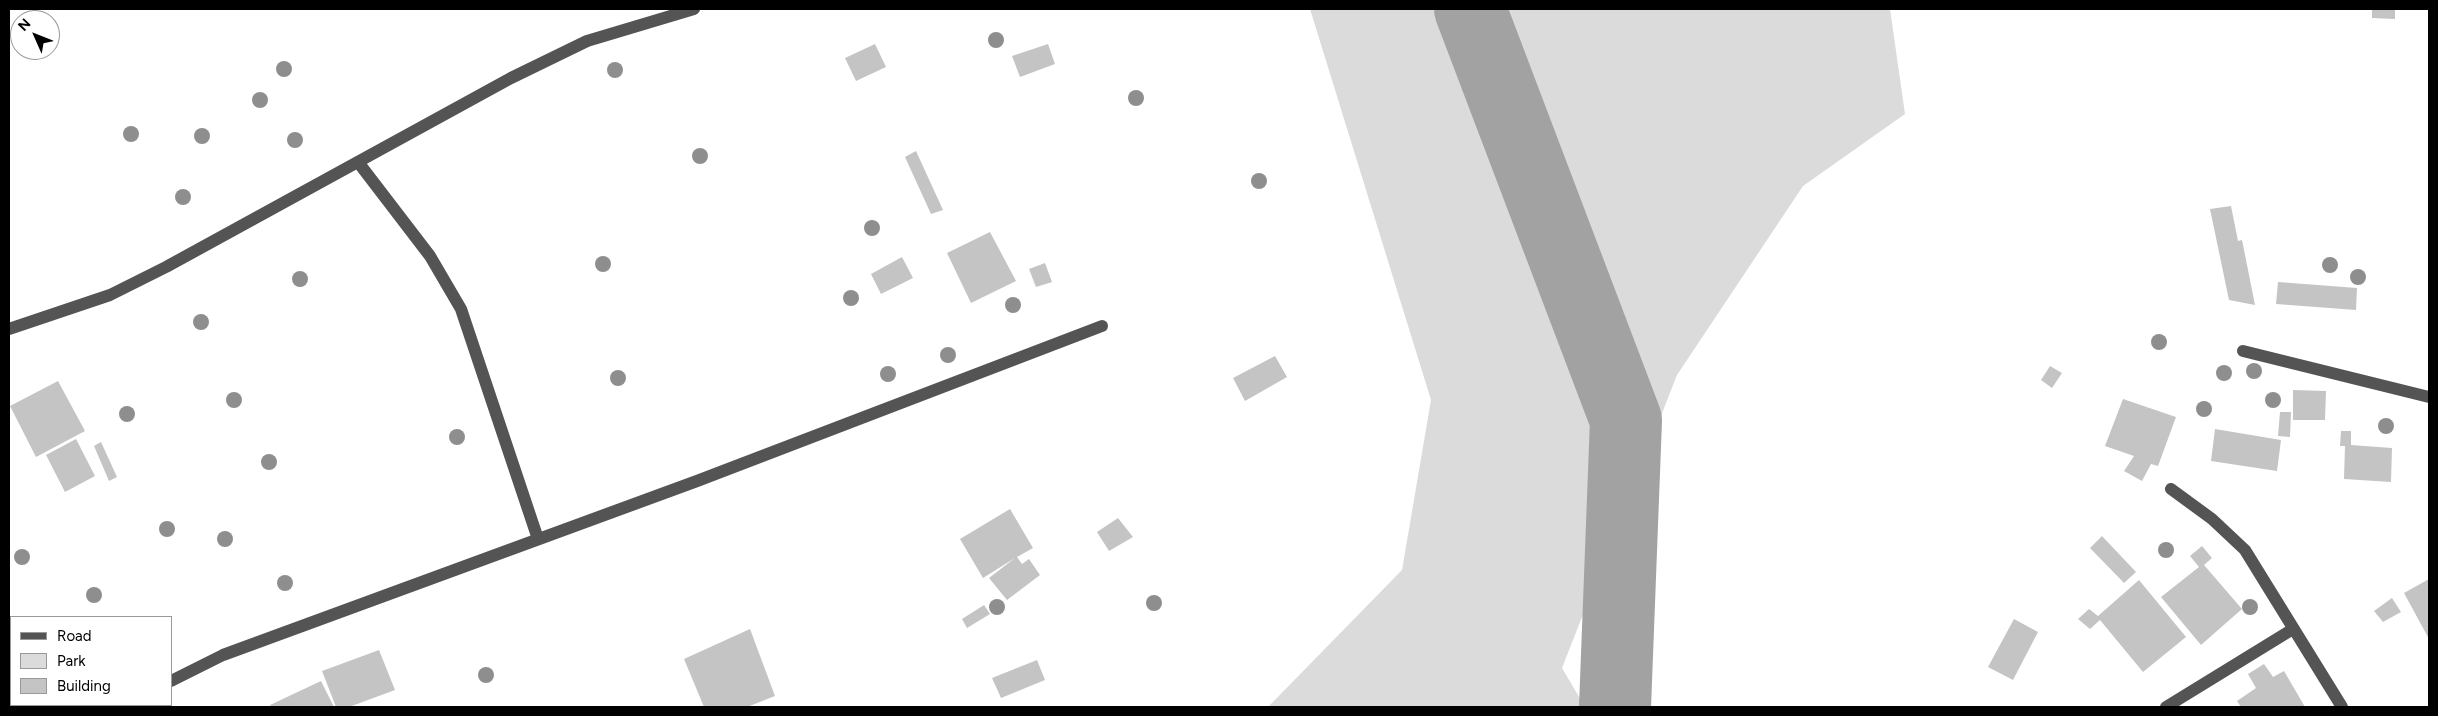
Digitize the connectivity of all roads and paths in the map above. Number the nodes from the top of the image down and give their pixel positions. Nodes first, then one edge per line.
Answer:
1 (694, 9) edge
2 (358, 162) junction
3 (1102, 326) dead end
4 (9, 329) edge
5 (2243, 351) dead end
6 (2429, 397) edge
7 (2171, 489) dead end
8 (538, 539) junction
9 (2293, 629) junction
10 (172, 680) edge
11 (2166, 707) edge
12 (2342, 707) edge

1 - 2 street
2 - 4 street
2 - 8 street
3 - 8 street
5 - 6 street
7 - 9 street
8 - 10 street
9 - 11 street
9 - 12 street

